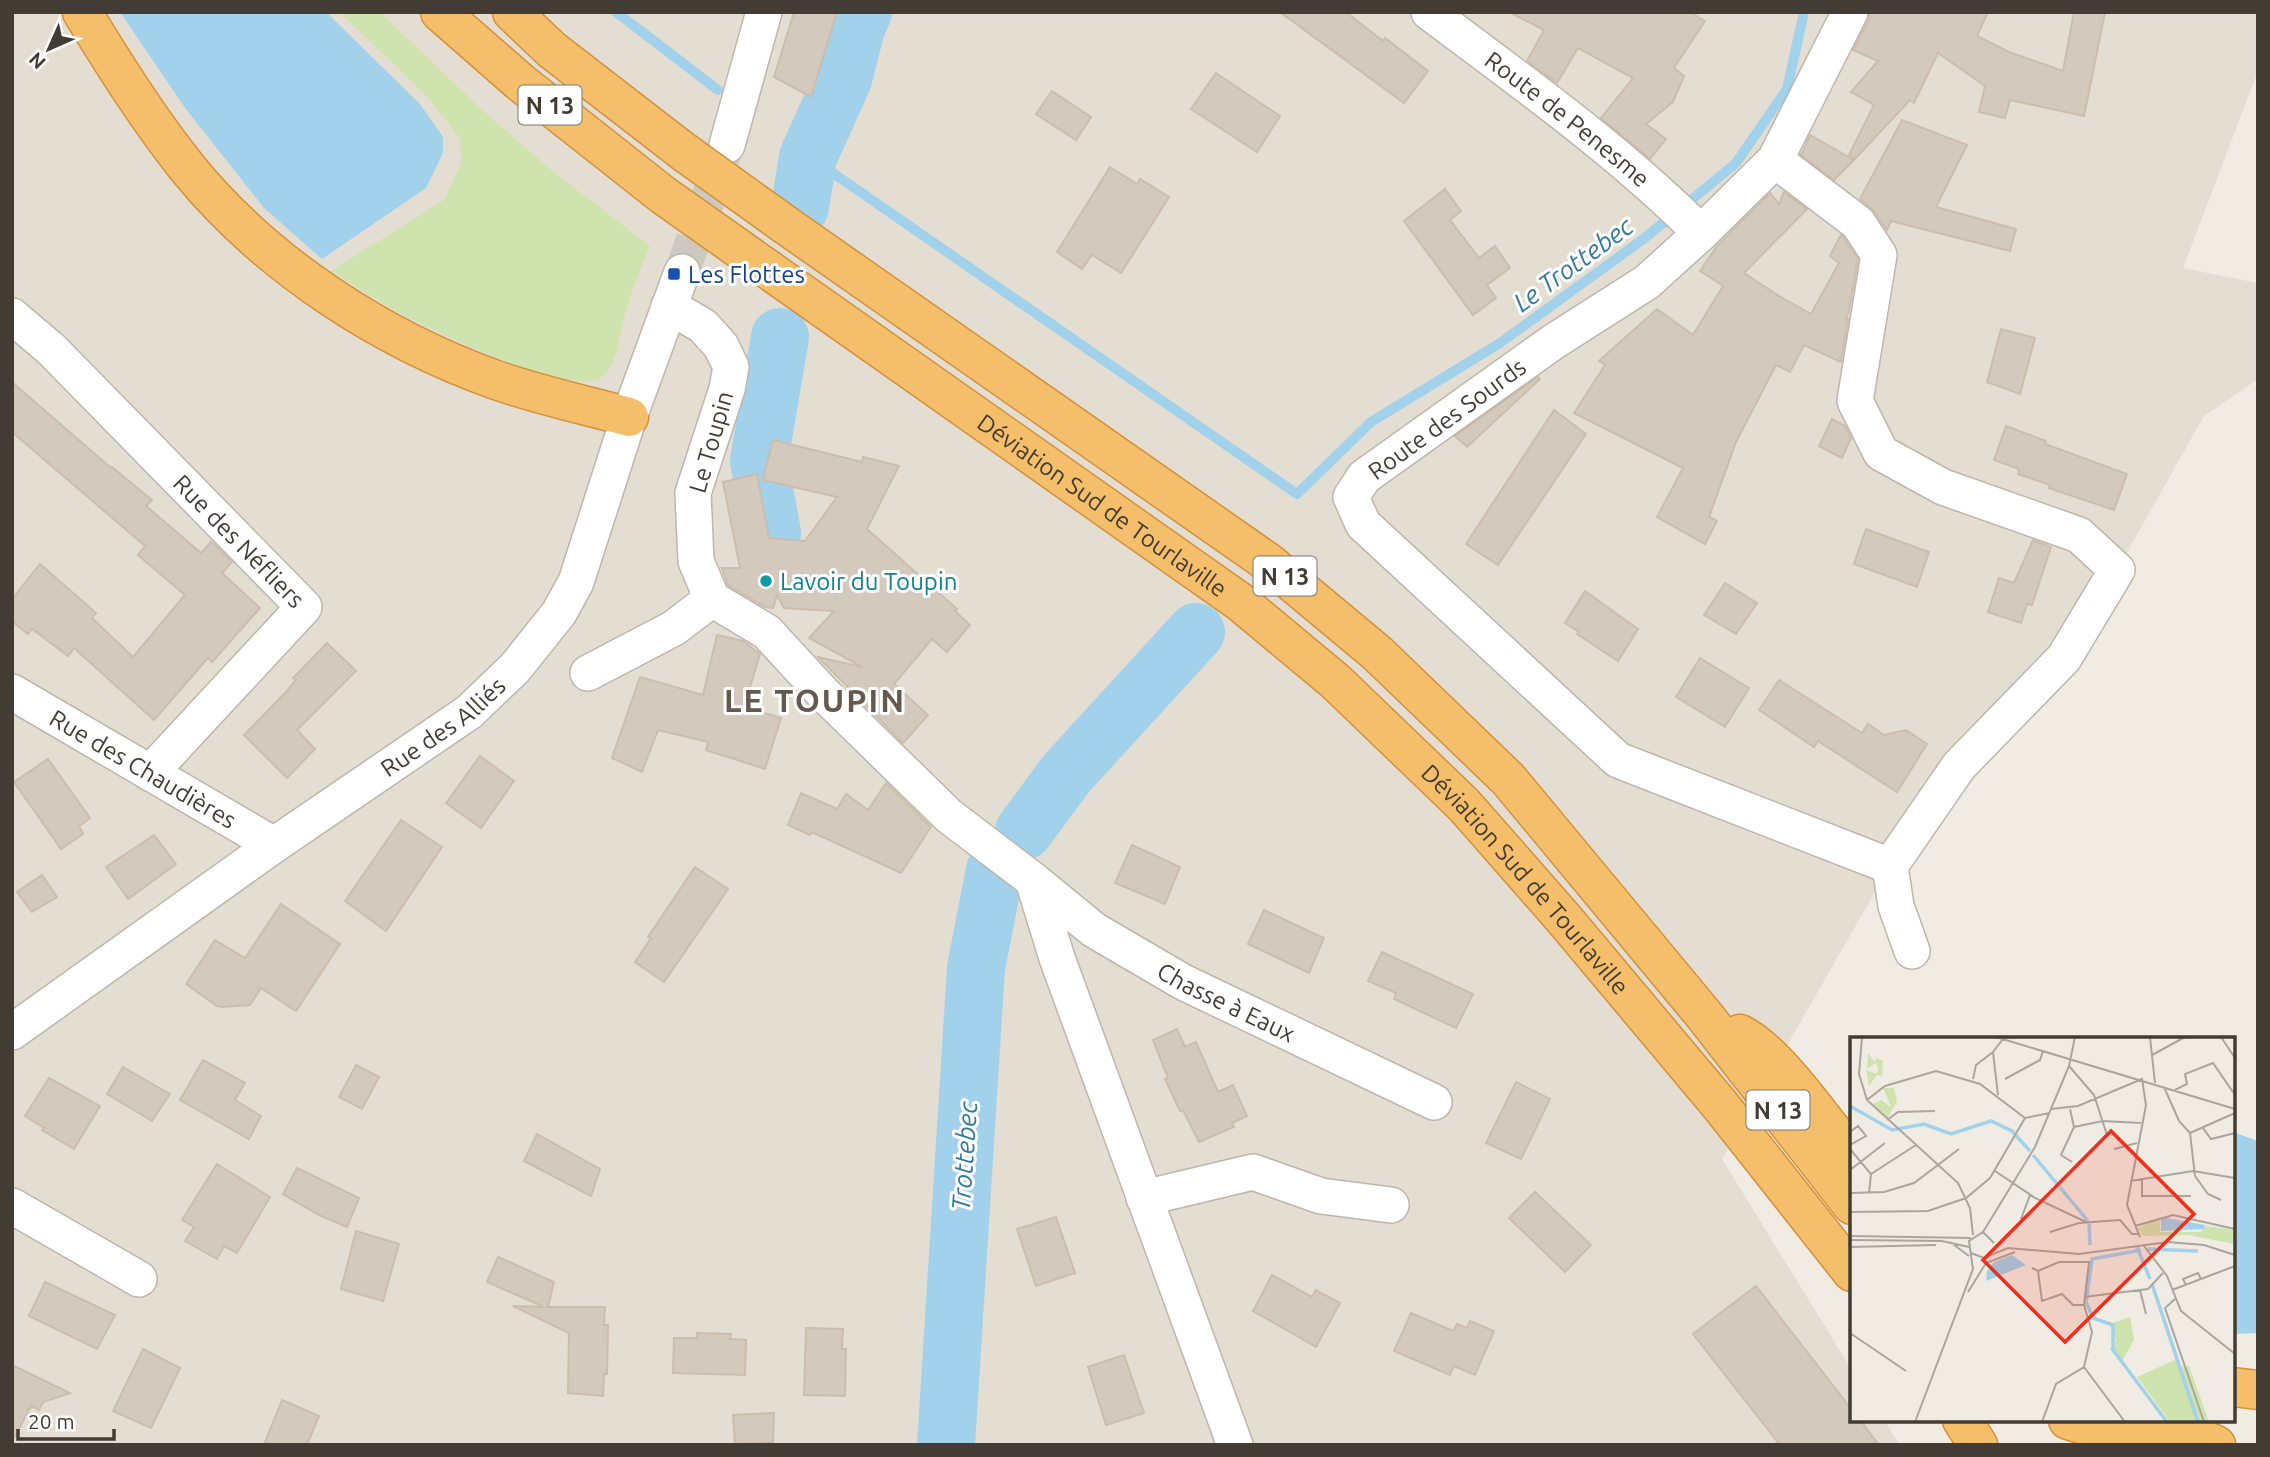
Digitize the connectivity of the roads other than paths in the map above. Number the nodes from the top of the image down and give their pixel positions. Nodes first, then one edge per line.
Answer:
1 (82, 12) edge
2 (440, 12) edge
3 (512, 12) edge
4 (764, 12) edge
5 (1429, 12) edge
6 (1850, 12) edge
7 (727, 145) tunnel mouth
8 (1774, 159) junction
9 (1701, 233) junction
10 (681, 272) tunnel mouth
11 (669, 306) junction
12 (12, 316) edge
13 (629, 417) junction
14 (712, 599) junction
15 (588, 673) dead end
16 (12, 692) edge
17 (150, 773) junction
18 (274, 845) junction
19 (1016, 866) junction
20 (1890, 866) junction
21 (1912, 951) dead end
22 (1704, 1015) junction
23 (12, 1032) edge
24 (1434, 1102) dead end
25 (1850, 1154) edge
26 (1144, 1198) junction
27 (1850, 1202) edge
28 (1391, 1205) dead end
29 (12, 1206) edge
30 (1850, 1269) edge
31 (139, 1279) dead end
32 (2235, 1387) edge
33 (2258, 1390) edge
34 (1963, 1422) edge
35 (2072, 1422) edge
36 (2113, 1441) edge
37 (1235, 1445) edge
38 (1978, 1445) edge
39 (2216, 1445) edge

1 - 13 highway
2 - 30 highway, Déviation Sud de Tourlaville / N 13, bridge
3 - 22 highway, Déviation Sud de Tourlaville / N 13, bridge
4 - 7 street
5 - 9 street, Route de Penesme
6 - 8 street, Route des Sourds
8 - 9 street, Route des Sourds
8 - 20 street
9 - 20 street, Route des Sourds
10 - 11 street, Rue des Alliés
11 - 13 street, Rue des Alliés
11 - 14 street, Le Toupin
12 - 17 street, Rue des Néfliers
13 - 18 street, Rue des Alliés
14 - 15 street
14 - 19 street
16 - 17 street, Rue des Chaudières
17 - 18 street, Rue des Chaudières
18 - 23 street, Rue des Alliés
19 - 24 street, Chasse à Eaux
19 - 26 street
20 - 21 street
22 - 25 highway, N 13
22 - 27 highway, Déviation Sud de Tourlaville / N 13
26 - 28 street
26 - 37 street
29 - 31 street
32 - 33 highway
34 - 38 highway
35 - 36 highway
36 - 39 highway

